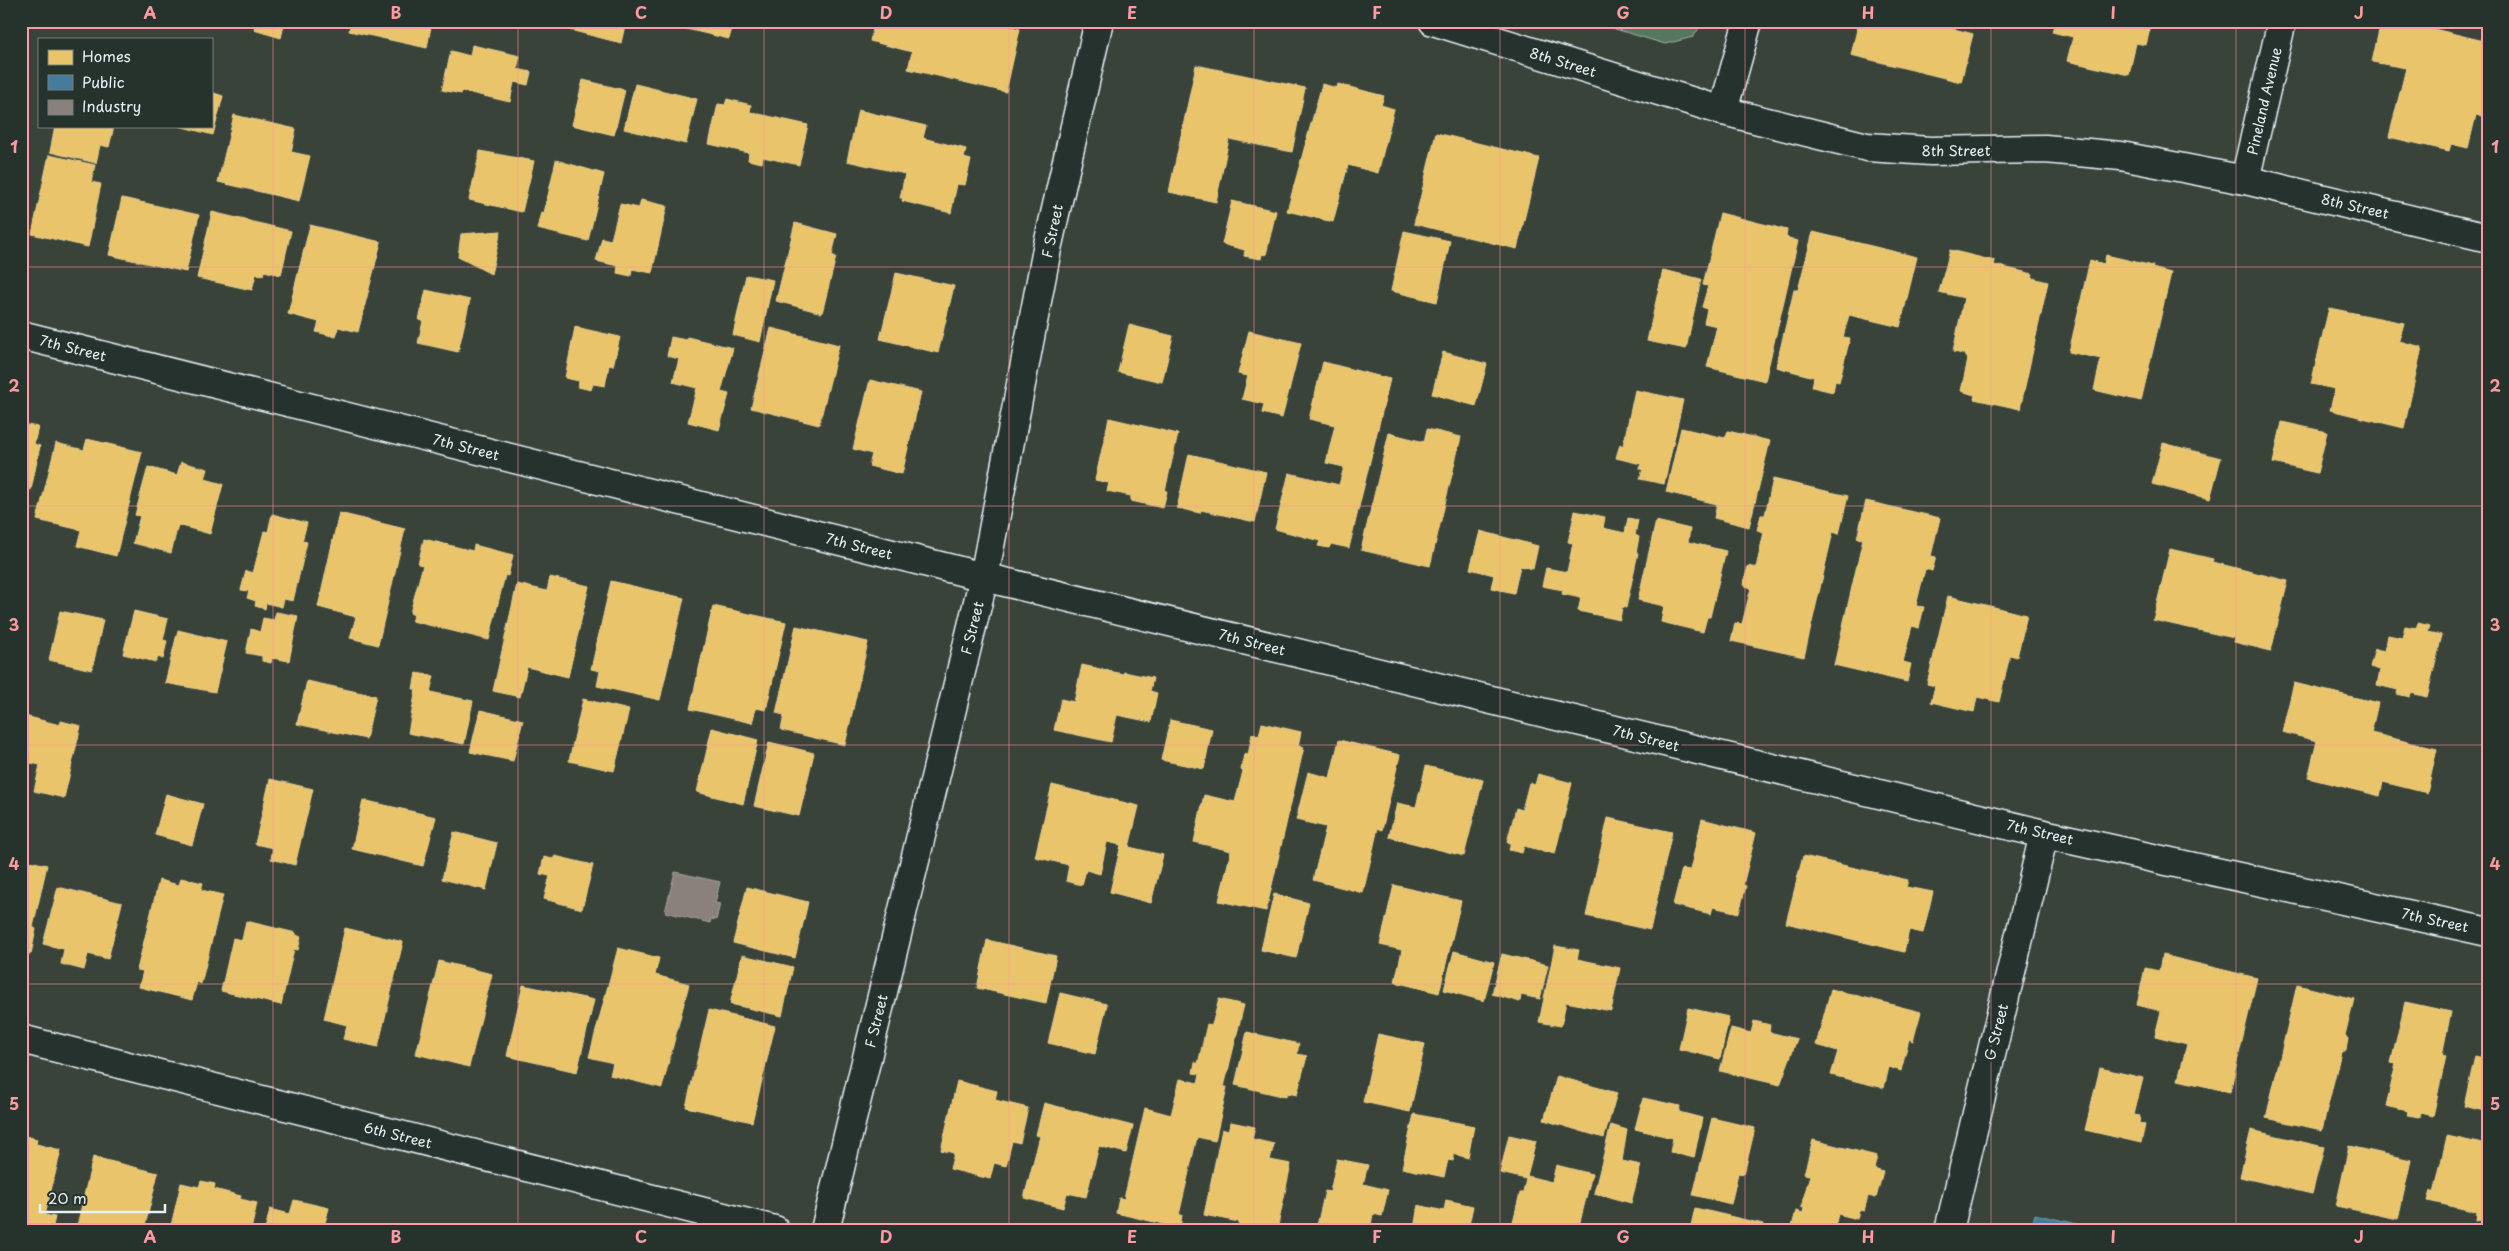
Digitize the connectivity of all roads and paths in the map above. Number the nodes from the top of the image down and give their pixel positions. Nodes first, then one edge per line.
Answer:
1 (1099, 21) edge
2 (1433, 21) edge
3 (1748, 21) edge
4 (2282, 21) edge
5 (1723, 111) junction
6 (2245, 180) junction
7 (2488, 238) edge
8 (21, 335) edge
9 (984, 578) junction
10 (2044, 834) junction
11 (2488, 932) edge
12 (21, 1039) edge
13 (775, 1230) edge
14 (825, 1230) edge
15 (1949, 1230) edge

1 - 9 street, F Street
2 - 5 street, 8th Street
3 - 5 street
4 - 6 street, Pineland Avenue
5 - 6 street, 8th Street
6 - 7 street, 8th Street
8 - 9 street, 7th Street
9 - 10 street, 7th Street
9 - 14 street, F Street
10 - 11 street, 7th Street
10 - 15 street, G Street
12 - 13 street, 6th Street

